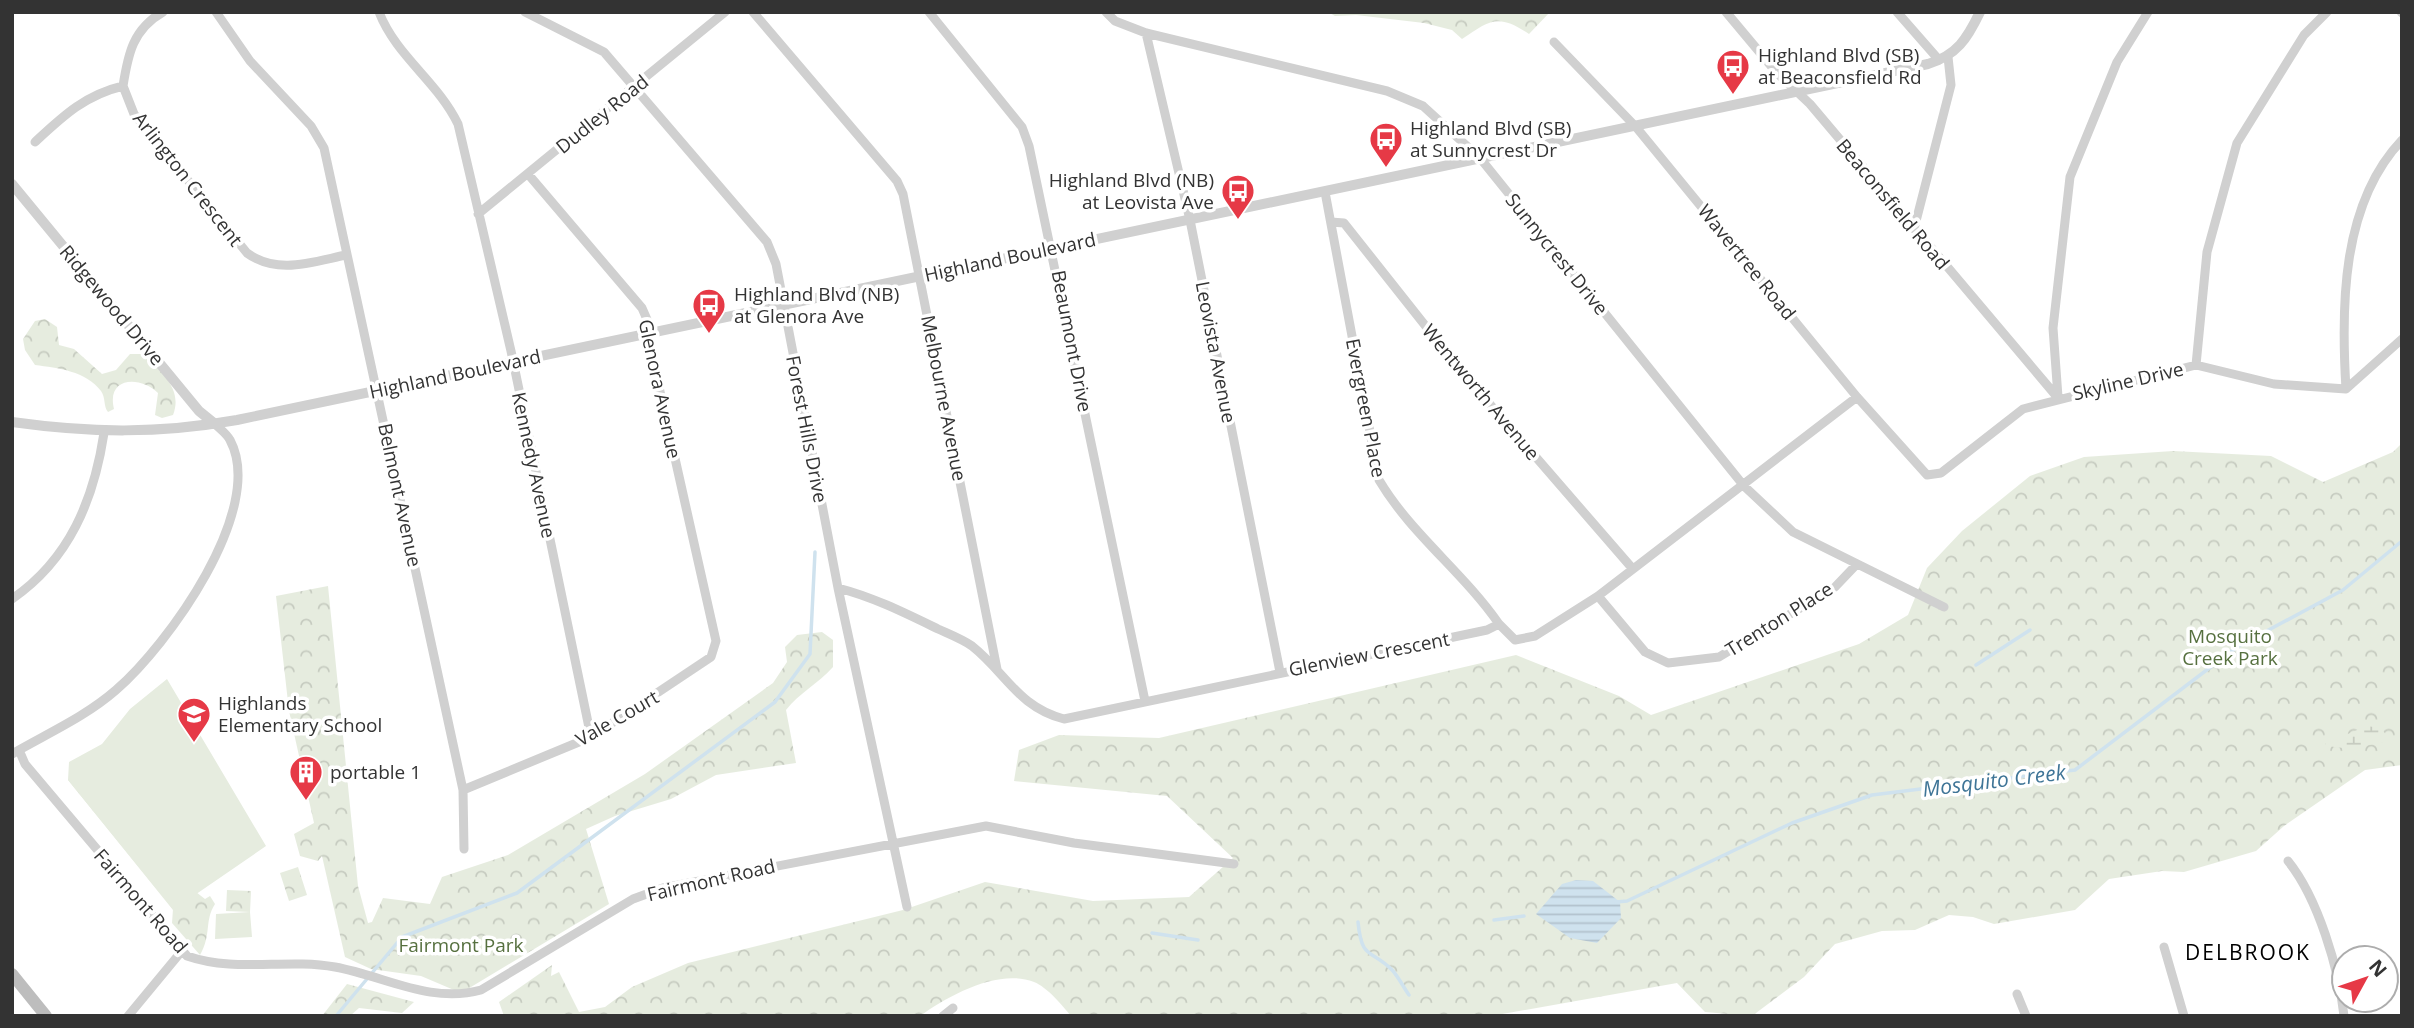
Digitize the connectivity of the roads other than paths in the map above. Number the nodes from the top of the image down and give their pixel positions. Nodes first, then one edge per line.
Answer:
1 (163, 12) edge
2 (216, 12) edge
3 (379, 12) edge
4 (525, 12) edge
5 (725, 12) edge
6 (753, 12) edge
7 (929, 12) edge
8 (1106, 12) edge
9 (1726, 12) edge
10 (1897, 12) edge
11 (1980, 12) edge
12 (2148, 12) edge
13 (2327, 12) edge
14 (1146, 33) junction
15 (1554, 43) dead end
16 (1944, 59) junction
17 (123, 86) junction
18 (634, 88) junction
19 (1797, 92) junction
20 (1636, 127) junction
21 (2402, 140) edge
22 (35, 142) dead end
23 (1480, 158) junction
24 (528, 174) junction
25 (12, 184) edge
26 (1325, 192) junction
27 (478, 214) junction
28 (1190, 219) junction
29 (1331, 222) junction
30 (1914, 229) junction
31 (1053, 248) junction
32 (346, 255) junction
33 (920, 275) junction
34 (784, 305) junction
35 (650, 333) junction
36 (2402, 339) edge
37 (513, 361) junction
38 (2196, 365) junction
39 (2346, 389) junction
40 (378, 390) junction
41 (1857, 397) junction
42 (2058, 398) junction
43 (12, 422) edge
44 (215, 424) junction
45 (104, 433) junction
46 (1941, 473) joint
47 (1744, 486) junction
48 (1856, 565) junction
49 (1632, 568) junction
50 (838, 588) junction
51 (1598, 597) junction
52 (12, 599) edge
53 (706, 600) joint
54 (1944, 607) dead end
55 (1499, 624) junction
56 (997, 669) junction
57 (1280, 672) junction
58 (1145, 701) junction
59 (591, 737) junction
60 (16, 752) edge
61 (463, 790) junction
62 (893, 843) junction
63 (464, 849) dead end
64 (2288, 861) dead end
65 (1234, 863) dead end
66 (907, 907) dead end
67 (2164, 947) dead end
68 (181, 952) junction
69 (12, 974) edge
70 (2017, 994) dead end
71 (953, 1007) dead end
72 (46, 1016) edge
73 (128, 1016) edge
74 (943, 1016) edge
75 (2026, 1016) edge
76 (2184, 1016) edge
77 (2344, 1016) edge

1 - 17 street
2 - 32 street, Belmont Avenue
3 - 27 street, Kennedy Avenue
4 - 18 street, Forest Hills Drive
5 - 18 street, Dudley Road
6 - 33 street, Melbourne Avenue
7 - 31 street, Beaumont Drive
8 - 14 street, Sunnycrest Drive
9 - 19 street, Beaconsfield Road
10 - 16 street
11 - 16 street
12 - 42 street
13 - 38 street
14 - 23 street, Sunnycrest Drive
14 - 28 street, Leovista Avenue
15 - 20 street, Wavertree Road
16 - 19 street, Highland Boulevard
16 - 30 street
17 - 22 street
17 - 32 street, Arlington Crescent
18 - 24 street, Dudley Road
18 - 34 street, Forest Hills Drive
19 - 20 street, Highland Boulevard
19 - 30 street, Beaconsfield Road
20 - 23 street, Highland Boulevard
20 - 41 street, Wavertree Road
21 - 39 street
23 - 26 street, Highland Boulevard
23 - 47 street, Sunnycrest Drive
24 - 27 street, Dudley Road
24 - 35 street, Glenora Avenue
25 - 44 street, Ridgewood Drive
26 - 28 street, Highland Boulevard
26 - 29 street, Evergreen Place
27 - 37 street, Kennedy Avenue
28 - 31 street, Highland Boulevard
28 - 57 street, Leovista Avenue
29 - 49 street, Wentworth Avenue
29 - 55 street, Evergreen Place
30 - 42 street, Beaconsfield Road
31 - 33 street, Highland Boulevard
31 - 58 street, Beaumont Drive
32 - 40 street, Belmont Avenue
33 - 34 street, Highland Boulevard
33 - 56 street, Melbourne Avenue
34 - 35 street, Highland Boulevard
34 - 50 street, Forest Hills Drive
35 - 37 street, Highland Boulevard
35 - 53 street, Glenora Avenue
36 - 39 street
37 - 40 street, Highland Boulevard
37 - 59 street, Kennedy Avenue
38 - 39 street, Skyline Drive
38 - 42 street, Skyline Drive
40 - 44 street, Highland Boulevard
40 - 61 street, Belmont Avenue
41 - 46 street, Wavertree Road
41 - 47 street
42 - 46 street, Skyline Drive
43 - 45 street, Highland Boulevard
44 - 45 street, Highland Boulevard
44 - 60 street
45 - 52 street
47 - 48 street, Sunnycrest Drive
47 - 49 street
48 - 51 street, Trenton Place
48 - 54 street, Sunnycrest Drive
49 - 51 street
50 - 56 street, Glenview Crescent
50 - 62 street, Forest Hills Drive
51 - 55 street
53 - 59 street, Vale Court
55 - 57 street, Glenview Crescent
56 - 58 street, Glenview Crescent
57 - 58 street, Glenview Crescent
59 - 61 street, Vale Court
60 - 68 street, Fairmont Road
61 - 63 street, Belmont Avenue
62 - 65 street, Fairmont Road
62 - 66 street, Forest Hills Drive
62 - 68 street, Fairmont Road
64 - 77 street
67 - 76 street
68 - 73 street
69 - 72 main road
70 - 75 street
71 - 74 street

